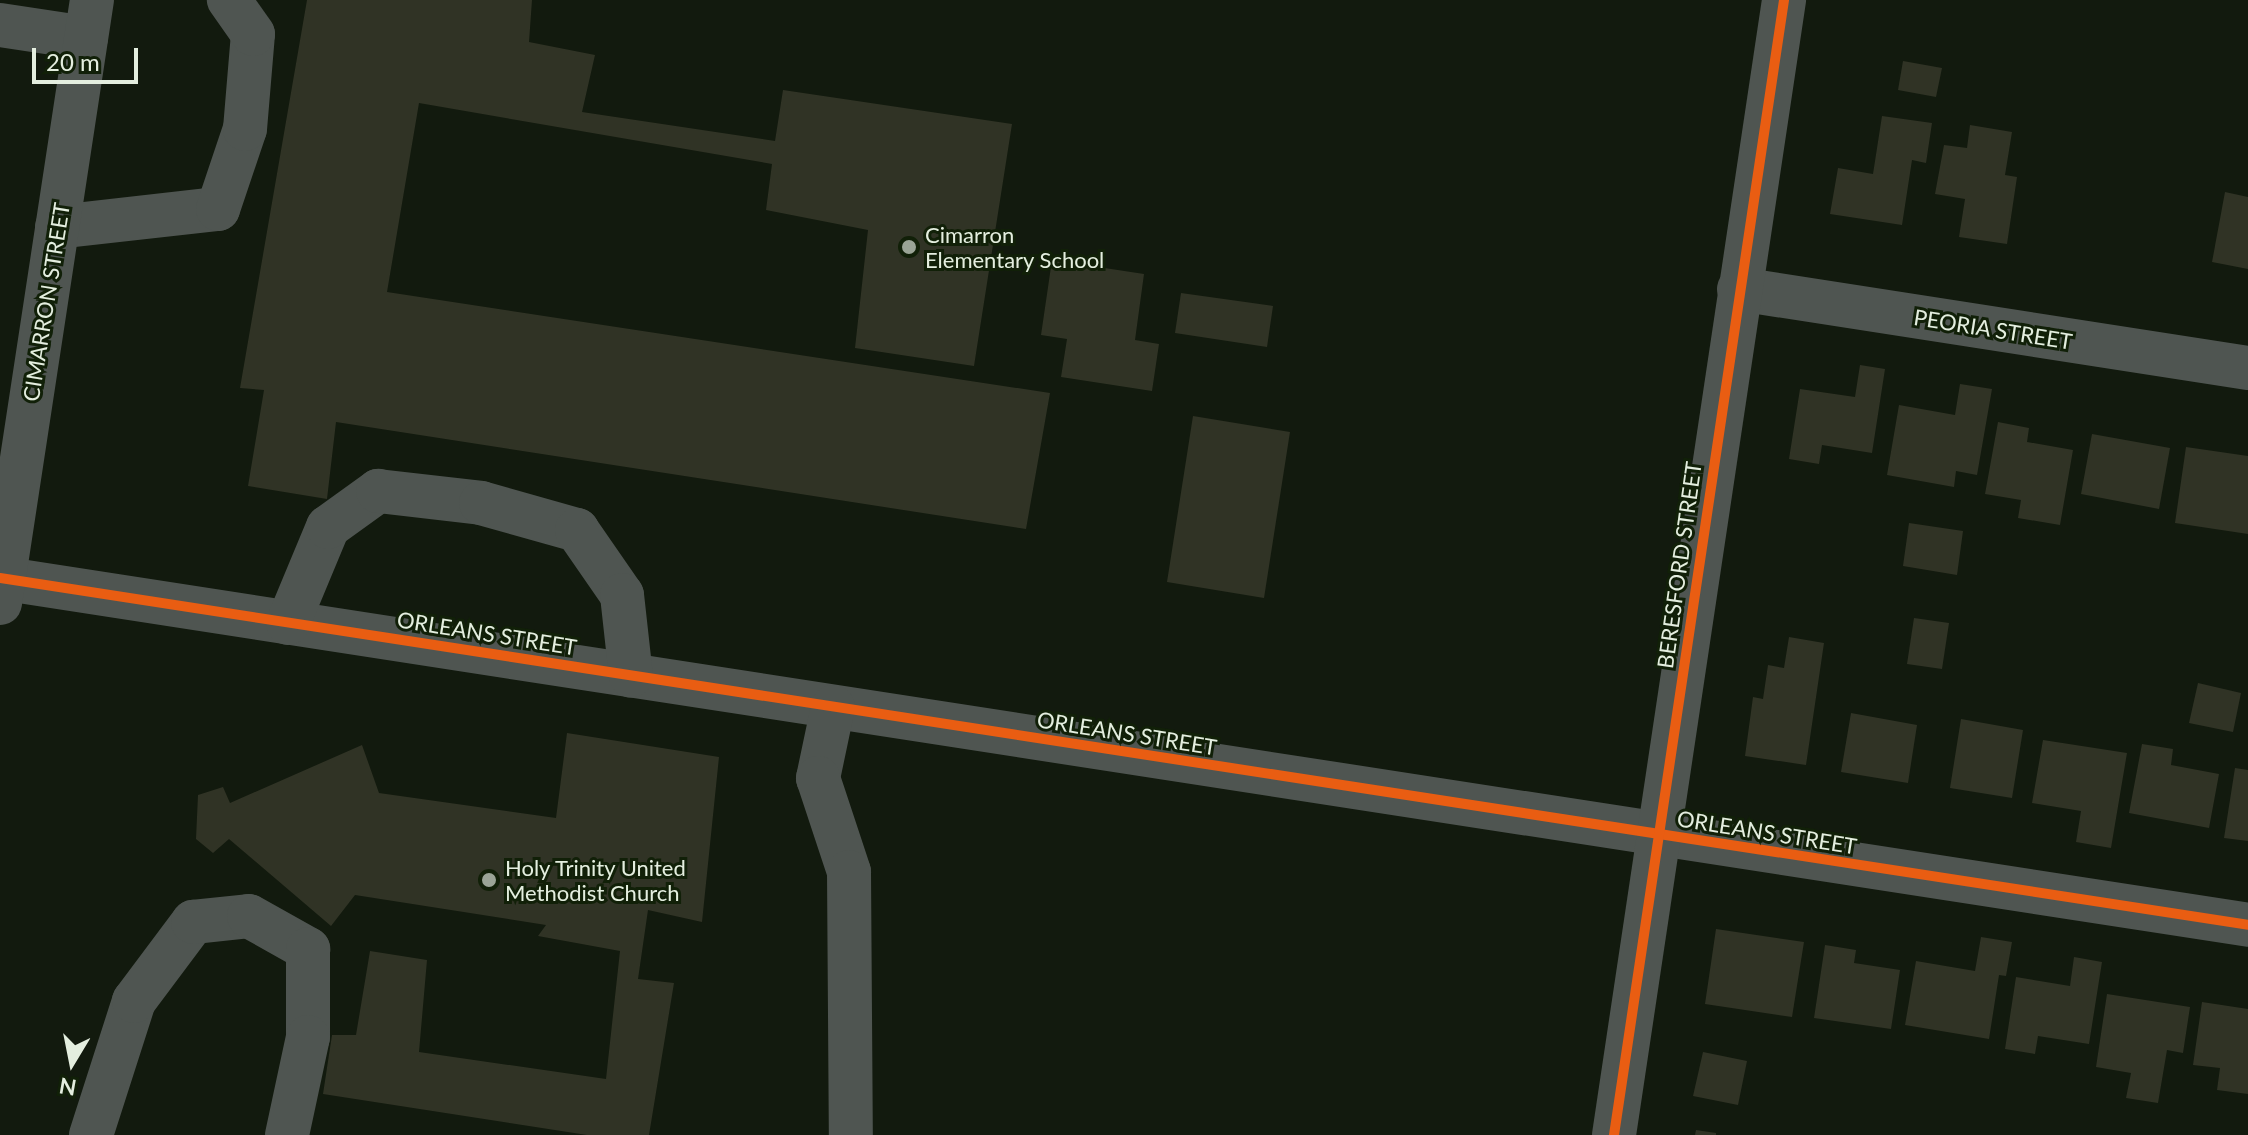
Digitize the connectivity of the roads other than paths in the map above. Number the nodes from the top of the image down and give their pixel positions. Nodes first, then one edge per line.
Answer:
1 (229, 0) edge
2 (1784, 0) edge
3 (89, 19) edge
4 (0, 25) edge
5 (57, 227) junction
6 (1739, 289) junction
7 (2248, 368) edge
8 (1, 587) edge
9 (288, 623) junction
10 (631, 676) junction
11 (833, 707) junction
12 (1661, 836) junction
13 (2248, 925) edge
14 (91, 1135) edge
15 (287, 1135) edge
16 (851, 1135) edge
17 (1614, 1135) edge

1 - 5 street
2 - 6 street, BERESFORD STREET
3 - 4 street
3 - 5 street, CIMARRON STREET
5 - 8 street, CIMARRON STREET
6 - 7 street, PEORIA STREET
6 - 12 street, BERESFORD STREET
8 - 9 street, ORLEANS STREET
9 - 10 street, ORLEANS STREET
9 - 10 street
10 - 11 street, ORLEANS STREET
11 - 12 street, ORLEANS STREET
11 - 16 street
12 - 13 street, ORLEANS STREET
12 - 17 street, BERESFORD STREET
14 - 15 street

